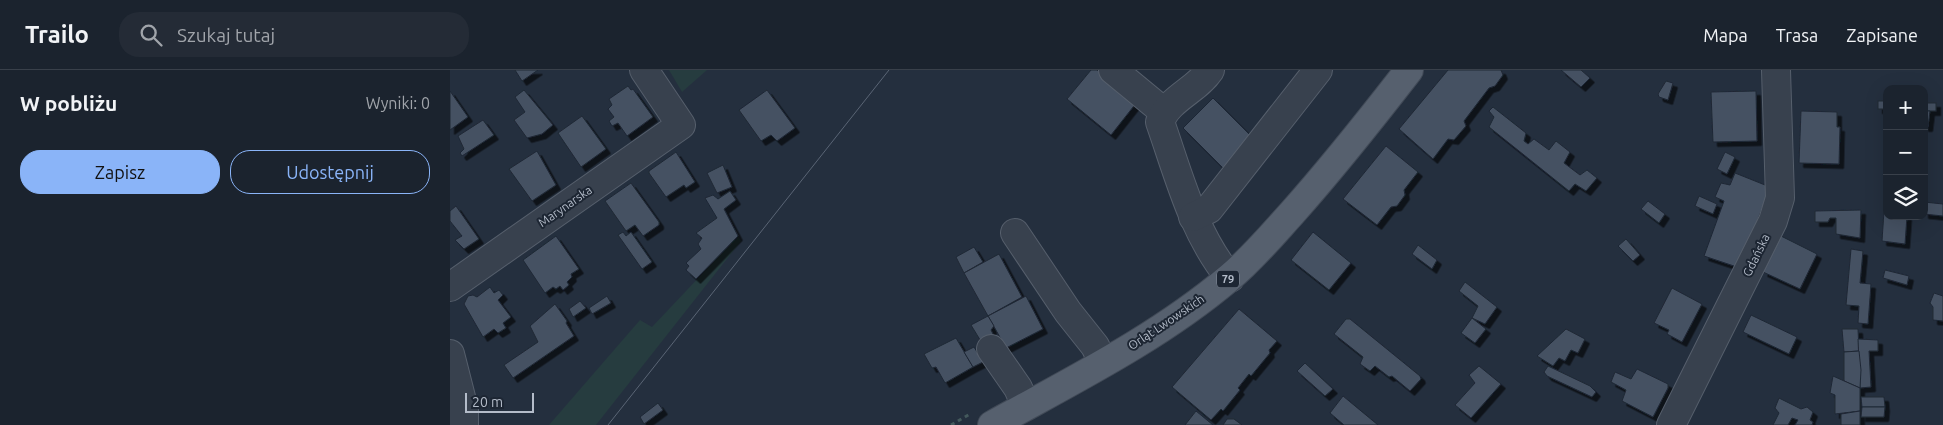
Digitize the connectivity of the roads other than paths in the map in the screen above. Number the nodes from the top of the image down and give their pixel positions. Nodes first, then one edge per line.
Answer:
1 (644, 70) edge
2 (1113, 70) edge
3 (1210, 70) edge
4 (1318, 70) edge
5 (1410, 70) edge
6 (1776, 70) edge
7 (1164, 112) junction
8 (1193, 217) junction
9 (1014, 233) dead end
10 (1230, 278) junction
11 (450, 287) edge
12 (991, 349) dead end
13 (450, 354) edge
14 (1103, 362) junction
15 (1026, 406) junction
16 (983, 418) edge
17 (464, 425) edge
18 (1672, 425) edge

1 - 11 street, Marynarska
2 - 7 street
3 - 7 street
4 - 8 street
5 - 10 main road, Orląt Lwowskich / 79
6 - 18 street, Gdańska
7 - 8 street
8 - 10 street
9 - 14 street
10 - 14 main road, Orląt Lwowskich / 79
12 - 15 street
13 - 17 street
14 - 15 main road, Orląt Lwowskich / 79
15 - 16 main road, Orląt Lwowskich / 79

